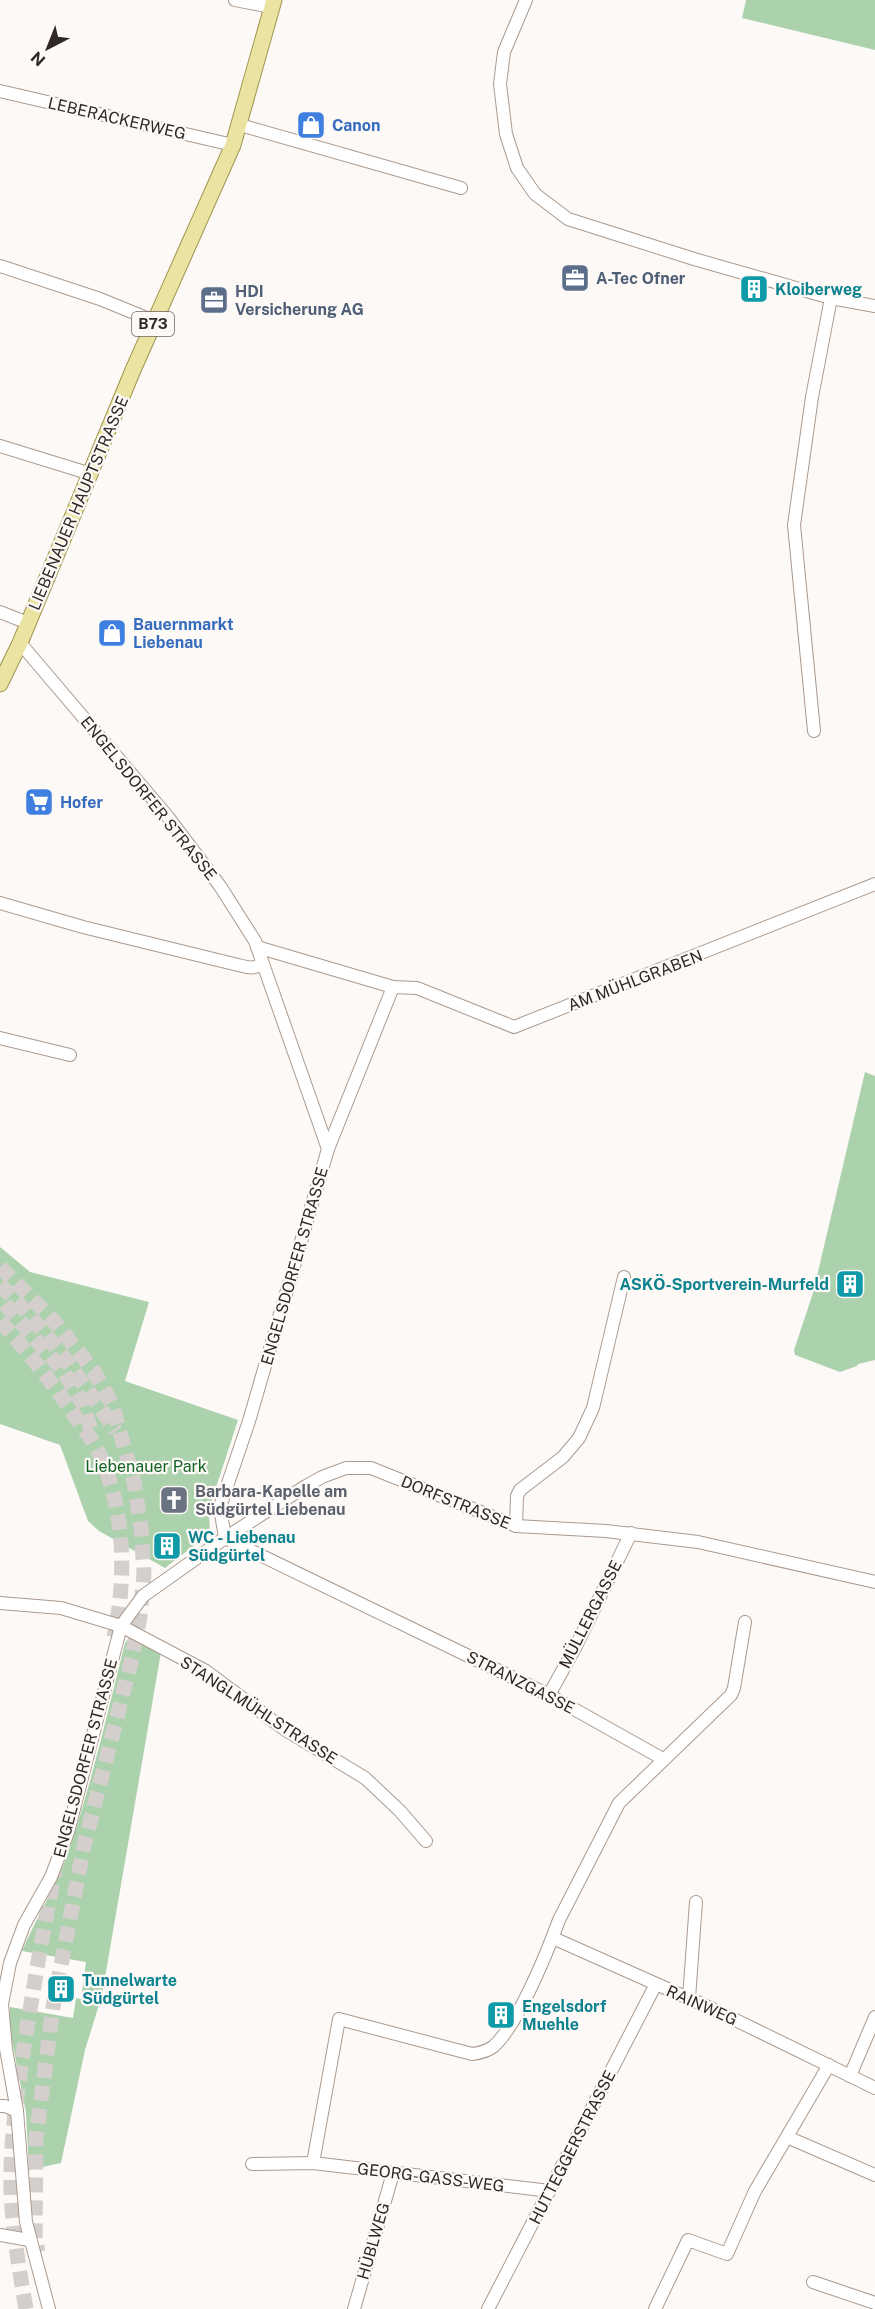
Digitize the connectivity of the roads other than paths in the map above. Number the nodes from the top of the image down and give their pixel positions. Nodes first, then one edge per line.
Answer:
1 (236, 0) edge
2 (526, 0) edge
3 (273, 4) edge
4 (0, 91) edge
5 (240, 125) junction
6 (233, 145) junction
7 (460, 188) dead end
8 (0, 266) edge
9 (831, 298) junction
10 (875, 306) edge
11 (154, 321) junction
12 (0, 446) edge
13 (91, 474) junction
14 (0, 612) edge
15 (28, 623) junction
16 (20, 643) junction
17 (0, 684) edge
18 (814, 731) dead end
19 (875, 884) edge
20 (0, 903) edge
21 (257, 947) junction
22 (262, 963) junction
23 (393, 987) junction
24 (0, 1038) edge
25 (70, 1055) dead end
26 (328, 1149) junction
27 (624, 1277) dead end
28 (516, 1526) junction
29 (631, 1533) junction
30 (225, 1538) junction
31 (875, 1582) edge
32 (143, 1596) joint
33 (0, 1603) edge
34 (745, 1622) dead end
35 (121, 1626) junction
36 (549, 1695) junction
37 (663, 1759) junction
38 (426, 1841) dead end
39 (696, 1902) dead end
40 (553, 1938) junction
41 (656, 1984) junction
42 (689, 1998) junction
43 (875, 2018) edge
44 (829, 2066) junction
45 (850, 2076) junction
46 (875, 2088) edge
47 (0, 2106) edge
48 (17, 2111) junction
49 (787, 2137) junction
50 (313, 2163) junction
51 (252, 2164) dead end
52 (393, 2173) junction
53 (875, 2175) edge
54 (550, 2191) junction
55 (0, 2235) edge
56 (29, 2240) junction
57 (813, 2282) dead end
58 (875, 2303) edge
59 (49, 2309) edge
60 (354, 2309) edge
61 (488, 2309) edge
62 (655, 2309) edge

1 - 3 street
2 - 9 street
3 - 5 main road, LIEBENAUER HAUPTSTRASSE / B73
4 - 6 street, LEBERACKERWEG
5 - 6 main road, LIEBENAUER HAUPTSTRASSE / B73
5 - 7 street
6 - 11 main road, LIEBENAUER HAUPTSTRASSE / B73
8 - 11 street
9 - 10 street
9 - 18 street
11 - 13 main road, LIEBENAUER HAUPTSTRASSE / B73
12 - 13 street
13 - 15 main road, LIEBENAUER HAUPTSTRASSE / B73
14 - 15 street
15 - 16 main road, LIEBENAUER HAUPTSTRASSE / B73
16 - 17 main road, LIEBENAUER HAUPTSTRASSE / B73
16 - 21 street, ENGELSDORFER STRASSE
19 - 23 street, AM MÜHLGRABEN
20 - 22 street
21 - 22 street, ENGELSDORFER STRASSE
21 - 23 street, AM MÜHLGRABEN
22 - 26 street, ENGELSDORFER STRASSE
23 - 26 street
24 - 25 street
26 - 30 street, ENGELSDORFER STRASSE
27 - 28 street
28 - 29 street, DORFSTRASSE
28 - 30 street, DORFSTRASSE
29 - 31 street, DORFSTRASSE
29 - 36 street, MÜLLERGASSE
30 - 32 street, DORFSTRASSE
30 - 36 street, STRANZGASSE
32 - 35 street, ENGELSDORFER STRASSE
33 - 35 street, STANGLMÜHLSTRASSE
34 - 37 street
35 - 38 street, STANGLMÜHLSTRASSE
35 - 48 street, ENGELSDORFER STRASSE
36 - 37 street, STRANZGASSE
37 - 40 street
39 - 42 street
40 - 41 street, RAINWEG
40 - 50 street
41 - 42 street, RAINWEG
41 - 54 street, HUTTEGGERSTRASSE
42 - 44 street, RAINWEG
43 - 45 street
44 - 45 street, RAINWEG
44 - 49 street
45 - 46 street, RAINWEG
47 - 48 street
48 - 56 street, ENGELSDORFER STRASSE
49 - 53 street
49 - 62 street
50 - 51 street, GEORG-GASS-WEG
50 - 52 street, GEORG-GASS-WEG
52 - 54 street, GEORG-GASS-WEG
52 - 60 street, HÜBLWEG
54 - 61 street, HUTTEGGERSTRASSE
55 - 56 street
56 - 59 street, ENGELSDORFER STRASSE
57 - 58 street

